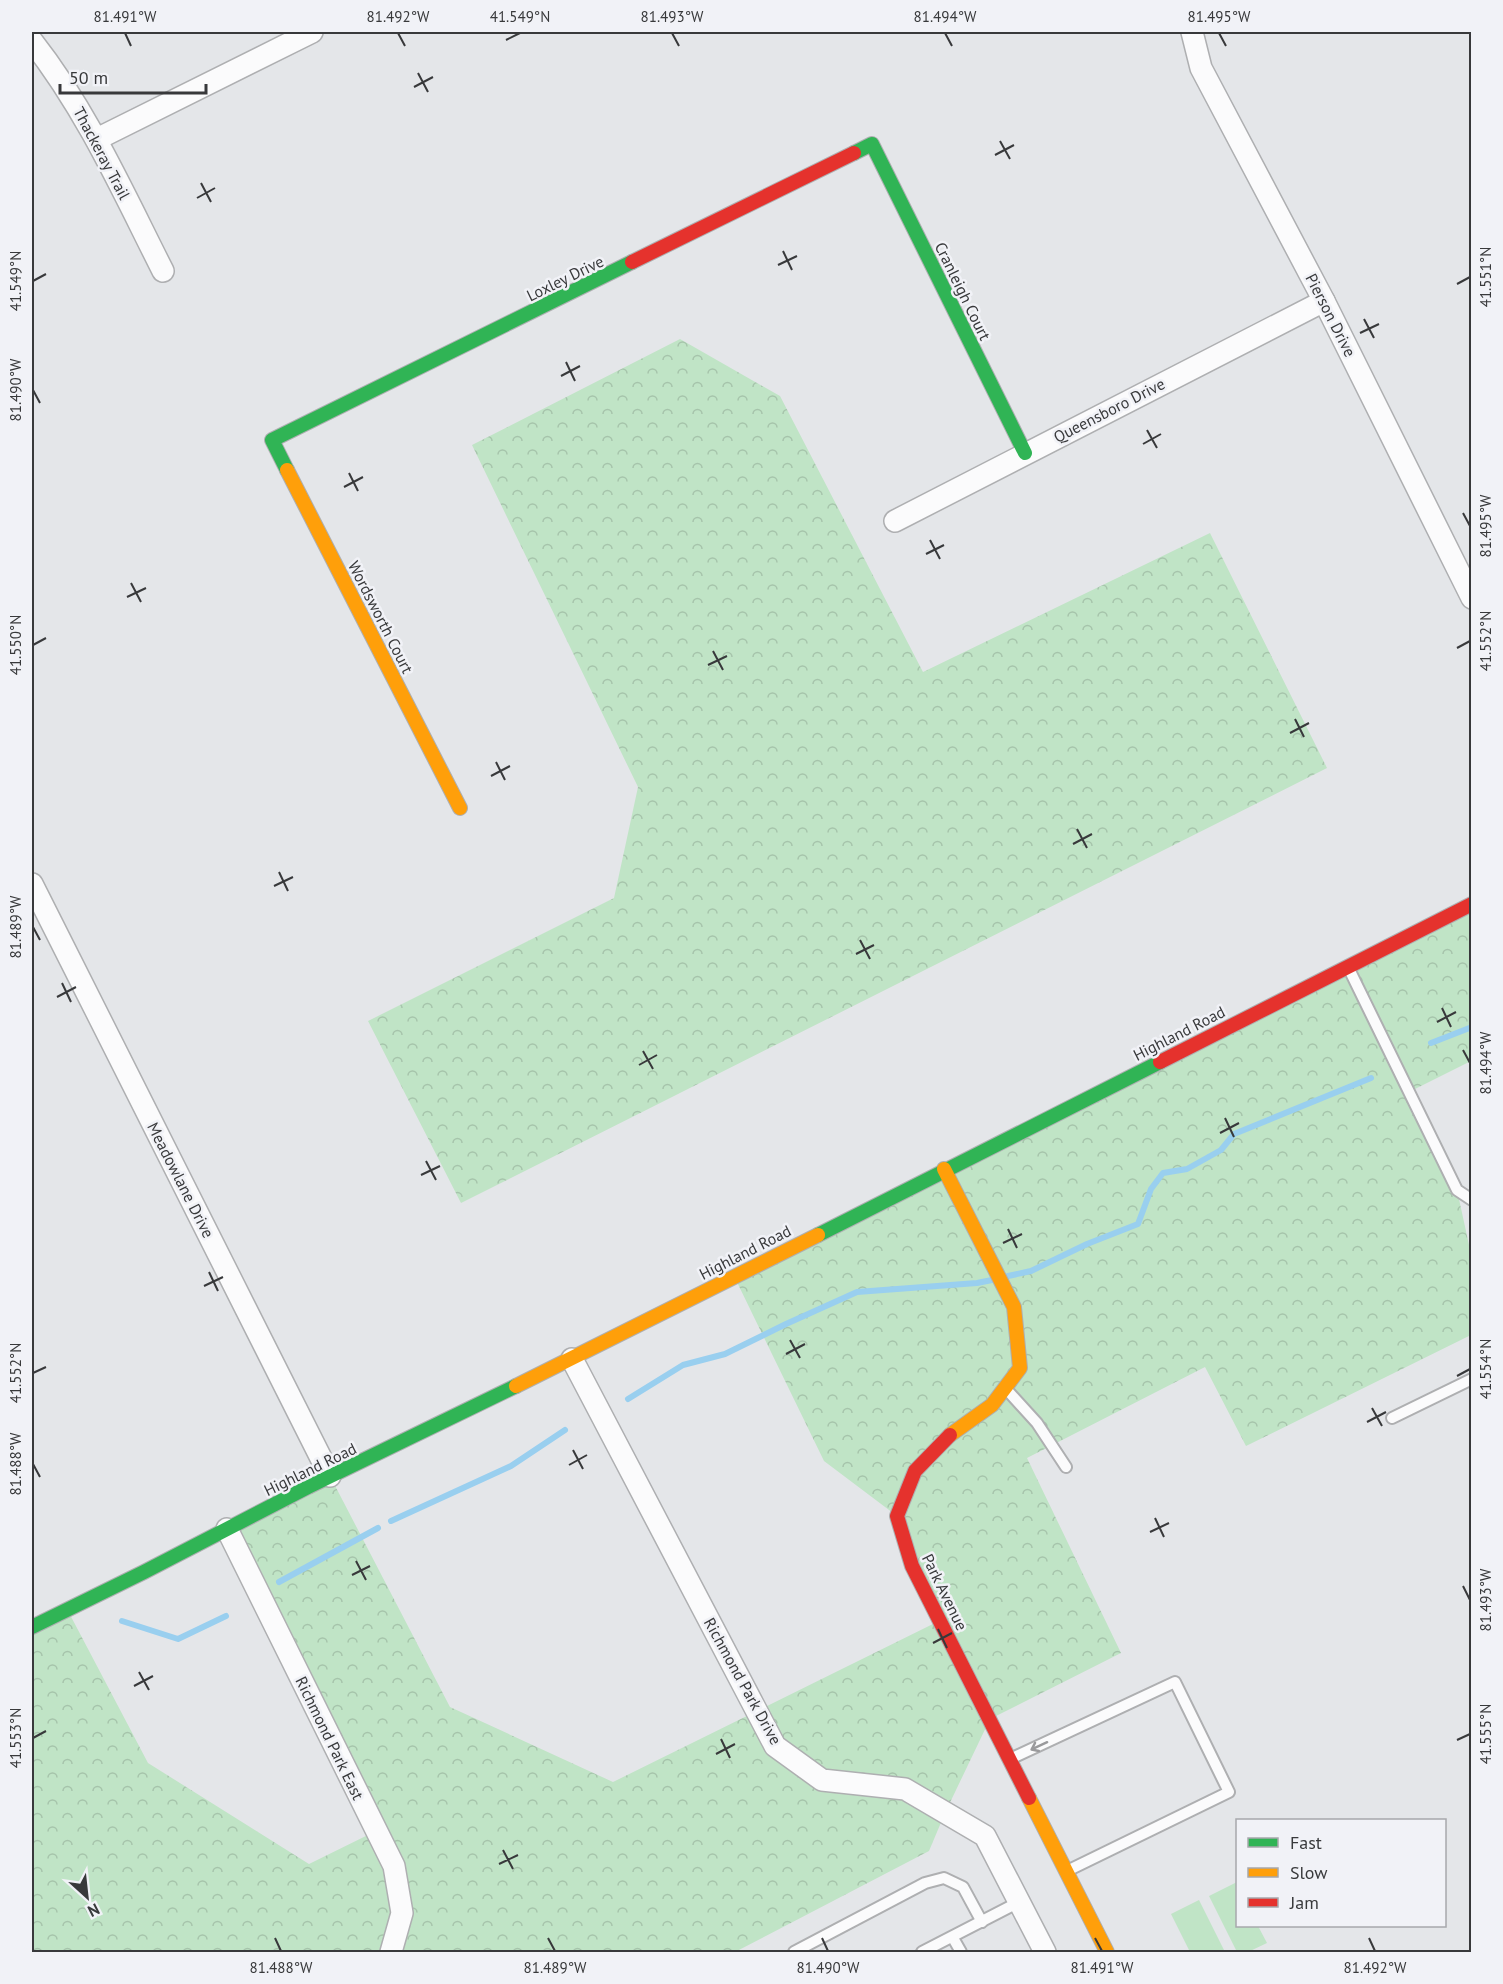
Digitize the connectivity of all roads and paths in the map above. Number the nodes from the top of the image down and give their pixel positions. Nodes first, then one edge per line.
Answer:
1 (312, 32) edge
2 (1192, 32) edge
3 (32, 41) edge
4 (97, 139) junction
5 (872, 144) joint
6 (163, 271) dead end
7 (1324, 301) junction
8 (272, 441) joint
9 (1025, 453) junction
10 (895, 521) dead end
11 (1472, 598) edge
12 (460, 808) dead end
13 (32, 884) edge
14 (1472, 904) edge
15 (1347, 967) junction
16 (944, 1170) junction
17 (1472, 1200) edge
18 (572, 1359) junction
19 (1472, 1379) edge
20 (1005, 1388) junction
21 (1392, 1418) dead end
22 (1066, 1467) dead end
23 (330, 1476) junction
24 (226, 1529) junction
25 (32, 1627) edge
26 (1010, 1759) junction
27 (1066, 1871) junction
28 (1020, 1902) junction
29 (982, 1922) junction
30 (953, 1938) junction
31 (391, 1953) edge
32 (794, 1953) edge
33 (922, 1953) edge
34 (961, 1953) edge
35 (1045, 1953) edge
36 (1107, 1953) edge

1 - 4 street
2 - 7 street, Pierson Drive
3 - 4 street, Thackeray Trail
4 - 6 street, Thackeray Trail
5 - 8 street, Loxley Drive
5 - 9 street, Cranleigh Court
7 - 9 street, Queensboro Drive
7 - 11 street, Pierson Drive
8 - 12 street, Wordsworth Court
9 - 10 street, Queensboro Drive
13 - 23 street, Meadowlane Drive
14 - 15 street, Highland Road
15 - 16 street, Highland Road
15 - 17 lane
16 - 18 street, Highland Road
16 - 20 street, Park Avenue
18 - 23 street, Highland Road
18 - 28 street, Richmond Park Drive
19 - 21 lane
20 - 22 lane
20 - 26 street, Park Avenue
23 - 24 street, Highland Road
24 - 25 street, Highland Road
24 - 31 street, Richmond Park East
26 - 27 street, Park Avenue
27 -> 26 lane
27 - 36 street, Park Avenue
28 - 29 lane
28 - 35 street, Richmond Park Drive
29 - 30 lane
29 - 32 lane
30 - 33 lane
30 - 34 lane

